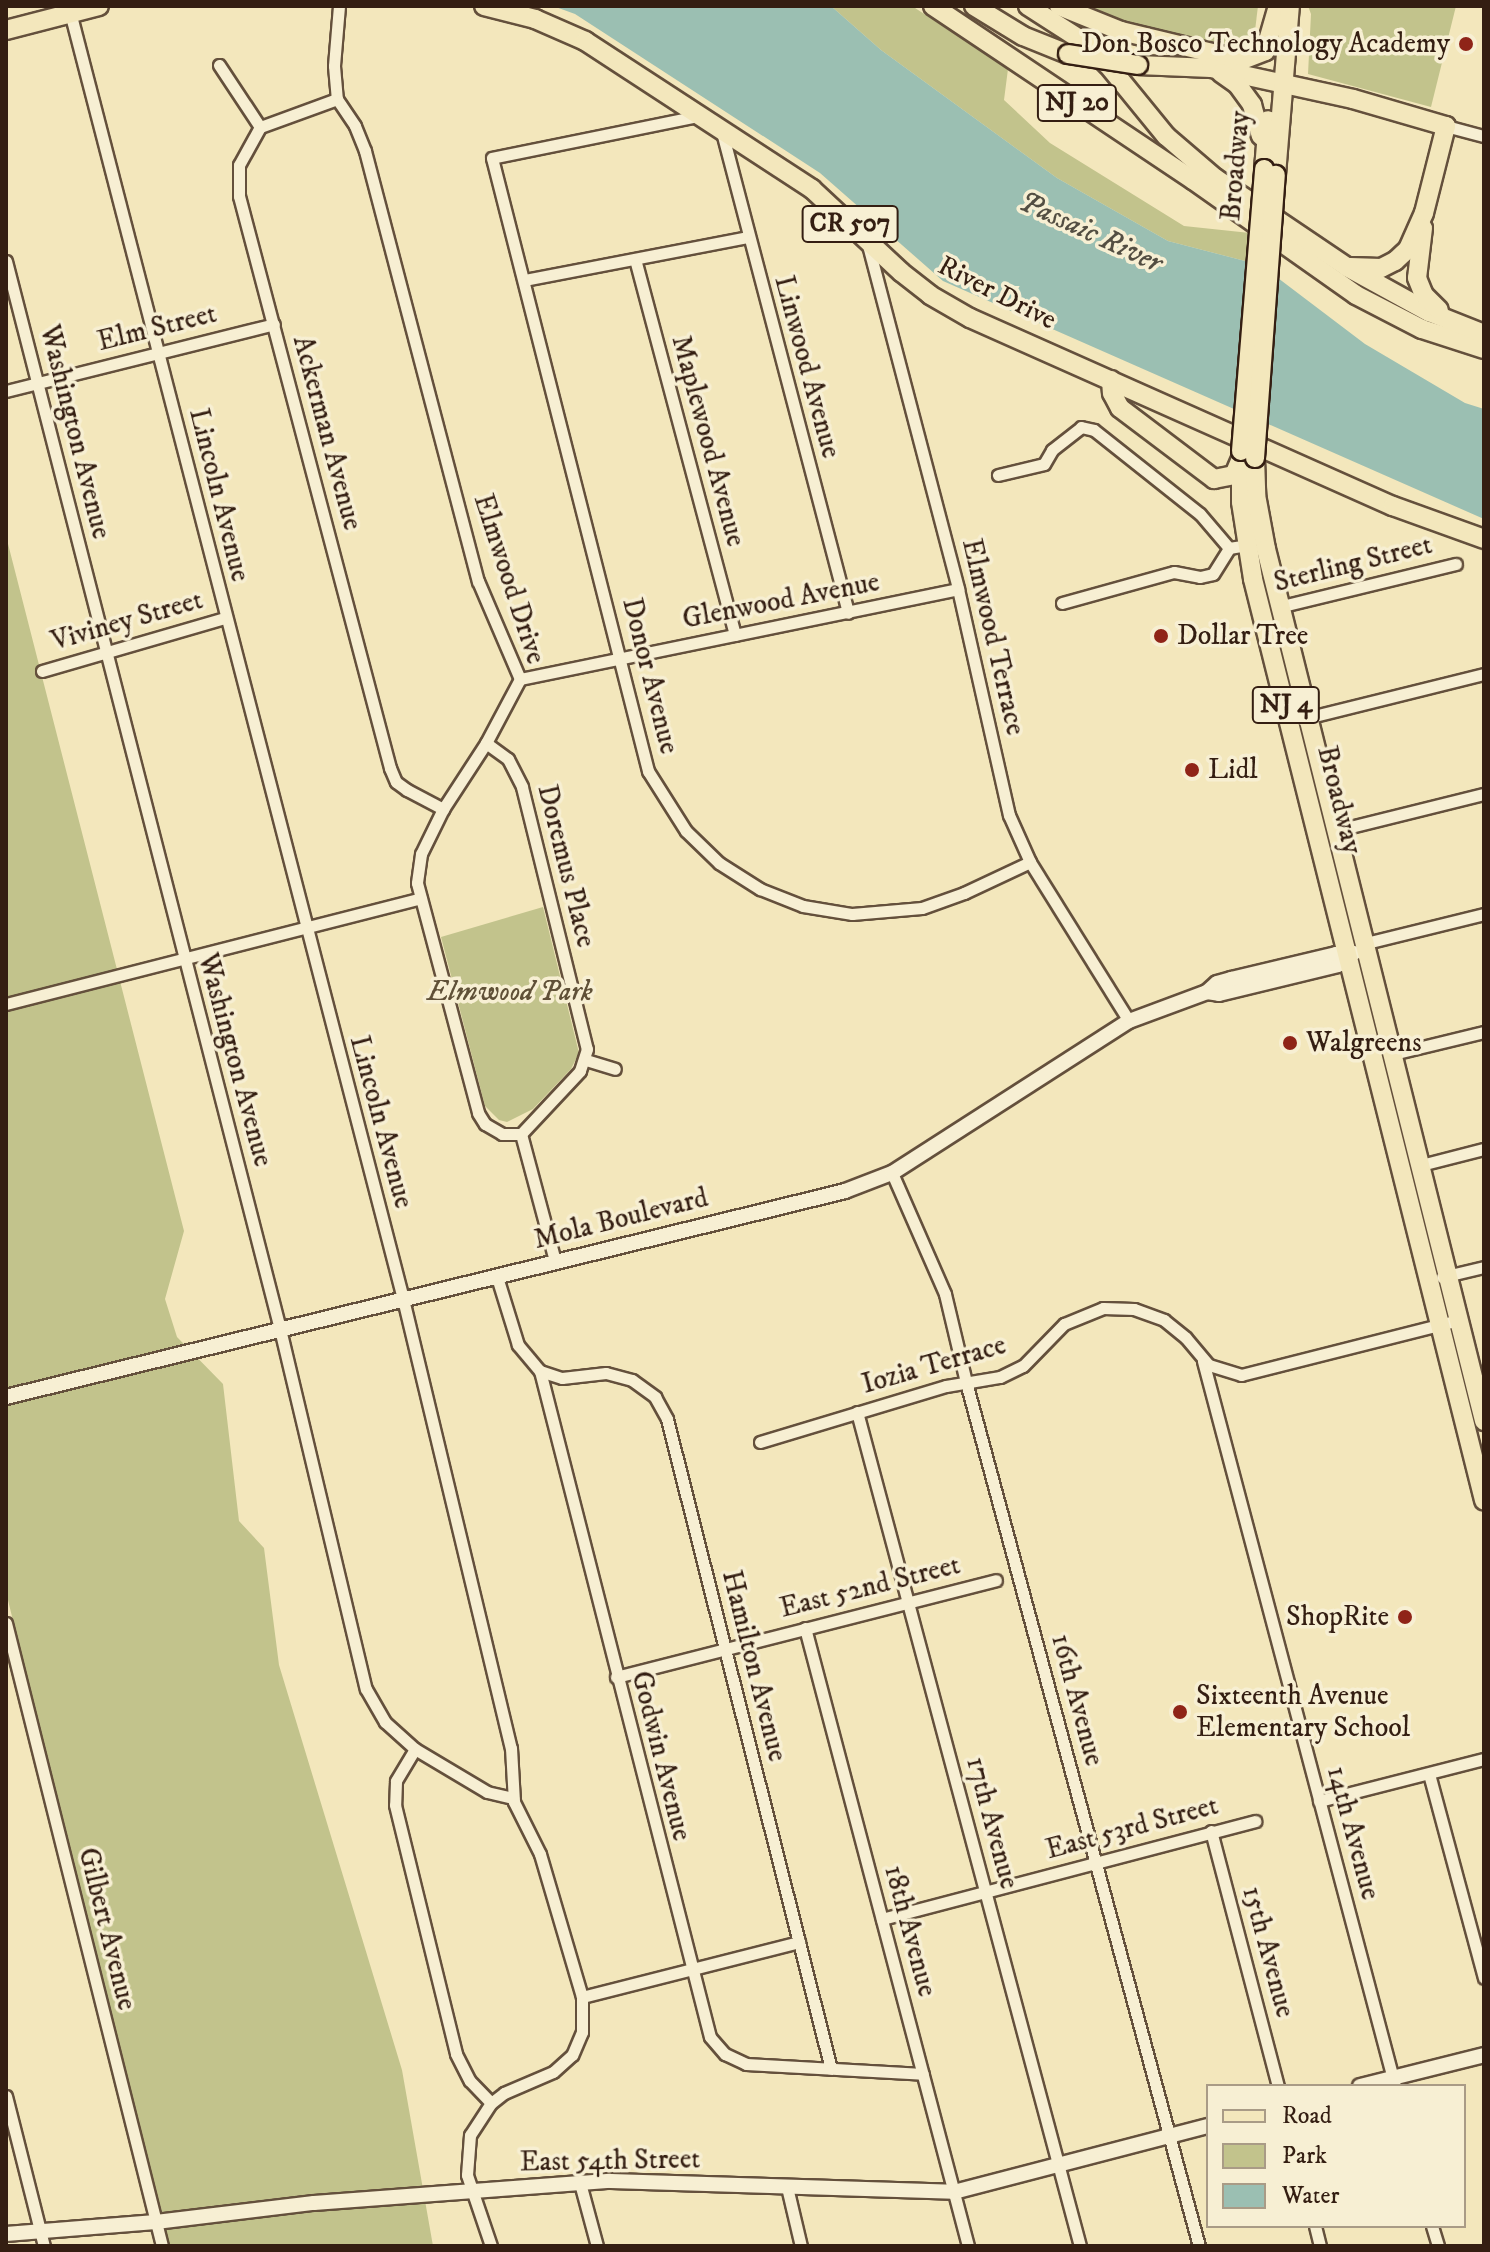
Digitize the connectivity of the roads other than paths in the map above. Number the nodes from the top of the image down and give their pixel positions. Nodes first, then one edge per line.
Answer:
1 (99, 6) edge
2 (339, 6) edge
3 (484, 6) edge
4 (933, 6) edge
5 (974, 6) edge
6 (1028, 6) edge
7 (1059, 6) edge
8 (1278, 6) edge
9 (1290, 6) edge
10 (70, 12) junction
11 (6, 30) edge
12 (219, 65) dead end
13 (1211, 68) junction
14 (1277, 81) junction
15 (1333, 95) junction
16 (337, 99) junction
17 (698, 116) junction
18 (1446, 126) junction
19 (260, 127) junction
20 (722, 132) junction
21 (1484, 136) edge
22 (1270, 172) junction
23 (1424, 213) junction
24 (747, 237) junction
25 (867, 240) junction
26 (635, 259) junction
27 (6, 261) edge
28 (1347, 267) junction
29 (524, 280) junction
30 (274, 324) junction
31 (1460, 326) junction
32 (1484, 334) edge
33 (1484, 349) edge
34 (159, 352) junction
35 (1111, 380) junction
36 (38, 383) junction
37 (6, 391) edge
38 (1248, 454) junction
39 (998, 475) dead end
40 (1209, 475) junction
41 (1484, 539) edge
42 (1240, 540) junction
43 (1456, 564) dead end
44 (958, 589) junction
45 (1062, 603) dead end
46 (1281, 607) junction
47 (1262, 611) junction
48 (848, 613) junction
49 (225, 618) junction
50 (735, 635) junction
51 (104, 651) junction
52 (622, 658) junction
53 (42, 671) dead end
54 (1484, 674) edge
55 (520, 679) junction
56 (1310, 717) junction
57 (1290, 722) junction
58 (486, 743) junction
59 (1484, 794) edge
60 (443, 809) junction
61 (1338, 830) junction
62 (1030, 862) junction
63 (421, 898) junction
64 (1484, 914) edge
65 (306, 927) junction
66 (1366, 943) junction
67 (1350, 957) junction
68 (184, 959) junction
69 (6, 1004) edge
70 (1129, 1021) junction
71 (1484, 1032) edge
72 (1393, 1054) junction
73 (586, 1060) junction
74 (615, 1069) dead end
75 (521, 1134) junction
76 (1484, 1149) edge
77 (1421, 1165) junction
78 (892, 1173) junction
79 (555, 1261) junction
80 (1484, 1267) edge
81 (497, 1277) junction
82 (1439, 1278) junction
83 (403, 1299) junction
84 (1459, 1320) junction
85 (1441, 1325) junction
86 (280, 1329) junction
87 (1203, 1360) junction
88 (540, 1371) junction
89 (966, 1382) junction
90 (6, 1397) edge
91 (857, 1412) junction
92 (1483, 1413) edge
93 (760, 1442) dead end
94 (1484, 1500) edge
95 (996, 1580) dead end
96 (908, 1601) junction
97 (6, 1623) edge
98 (805, 1628) junction
99 (725, 1649) junction
100 (616, 1677) junction
101 (415, 1749) junction
102 (1484, 1759) edge
103 (1429, 1774) junction
104 (513, 1798) junction
105 (1319, 1801) junction
106 (1255, 1821) dead end
107 (1211, 1831) junction
108 (1096, 1861) junction
109 (985, 1891) junction
110 (882, 1919) junction
111 (799, 1942) junction
112 (690, 1967) junction
113 (1484, 1978) edge
114 (582, 1997) junction
115 (1484, 2055) edge
116 (831, 2069) junction
117 (923, 2074) junction
118 (1394, 2082) edge
119 (1277, 2084) edge
120 (6, 2096) edge
121 (491, 2103) junction
122 (1206, 2127) edge
123 (1170, 2136) junction
124 (1058, 2165) junction
125 (580, 2183) junction
126 (787, 2187) junction
127 (472, 2191) junction
128 (954, 2192) junction
129 (156, 2222) junction
130 (40, 2230) junction
131 (6, 2234) edge
132 (44, 2246) edge
133 (162, 2246) edge
134 (491, 2246) edge
135 (597, 2246) edge
136 (801, 2246) edge
137 (968, 2246) edge
138 (1080, 2246) edge
139 (1199, 2246) edge

1 - 10 main road
2 - 16 street, Elmwood Drive
3 - 17 main road, River Drive / CR 507
4 - 33 main road, NJ 20
5 - 13 main road, bridge
6 - 28 main road, NJ 20
7 - 8 main road
8 - 14 main road, Broadway / NJ 4
9 - 14 main road, Broadway / NJ 4
10 - 11 main road
10 - 34 street, Lincoln Avenue
12 - 19 street
13 - 14 main road
13 - 22 main road
14 - 15 main road
14 - 22 main road, Broadway / NJ 4
15 - 18 main road
15 - 22 main road
16 - 19 street
16 - 55 street, Elmwood Drive
17 - 20 main road, River Drive / CR 507
17 - 29 street, Donor Avenue
18 - 21 street
18 - 23 main road
19 - 30 street, Ackerman Avenue
20 - 24 street, Linwood Avenue
20 - 25 main road, River Drive / CR 507
22 - 38 main road, Broadway / NJ 4, bridge
23 - 28 main road
23 - 31 main road
24 - 26 street
24 - 48 street, Linwood Avenue
25 - 35 main road, River Drive / CR 507
25 - 44 street, Elmwood Terrace
26 - 29 street
26 - 50 street, Maplewood Avenue
27 - 36 street, Washington Avenue
28 - 31 main road, NJ 20
29 - 52 street, Donor Avenue
30 - 34 street, Elm Street
30 - 60 street, Ackerman Avenue
31 - 32 main road, NJ 20
34 - 36 street, Elm Street
34 - 49 street, Lincoln Avenue
35 - 40 main road
35 - 41 main road, River Drive / CR 507
36 - 37 street, Elm Street
36 - 51 street, Washington Avenue
38 - 40 main road
38 - 42 main road, Broadway / NJ 4
38 - 46 main road, Broadway / NJ 4
39 - 42 street
40 - 42 main road
42 - 45 street
42 - 47 main road, Broadway / NJ 4
43 - 46 street, Sterling Street
44 - 48 street, Glenwood Avenue
44 - 62 street, Elmwood Terrace
46 - 47 street, Sterling Street
46 - 56 main road, Broadway / NJ 4
47 - 57 main road, Broadway / NJ 4
48 - 50 street, Glenwood Avenue
49 - 51 street, Viviney Street
49 - 65 street, Lincoln Avenue
50 - 52 street, Glenwood Avenue
51 - 53 street, Viviney Street
51 - 68 street, Washington Avenue
52 - 55 street, Glenwood Avenue
52 - 62 street, Donor Avenue
54 - 56 street
55 - 58 street, Elmwood Drive
56 - 57 street
56 - 61 main road, Broadway / NJ 4
57 - 67 main road, Broadway / NJ 4
58 - 60 street, Elmwood Drive
58 - 73 street, Doremus Place
59 - 61 street
60 - 63 street, Elmwood Drive
61 - 66 main road, Broadway / NJ 4
62 - 70 street, Elmwood Terrace
63 - 65 street
63 - 75 street, Elmwood Drive
64 - 66 street
65 - 68 street
65 - 83 street, Lincoln Avenue
66 - 67 street
66 - 72 main road, Broadway / NJ 4
67 - 70 street, Mola Boulevard
67 - 82 main road, Broadway / NJ 4
68 - 69 street
68 - 86 street, Washington Avenue
70 - 78 street, Mola Boulevard
71 - 72 street
72 - 77 main road, Broadway / NJ 4
73 - 74 street
73 - 75 street
75 - 79 street
76 - 77 street
77 - 82 main road, Broadway / NJ 4
78 - 79 street, Mola Boulevard
78 - 89 street, 16th Avenue
79 - 81 street, Mola Boulevard
80 - 82 street
81 - 83 street, Mola Boulevard
81 - 88 street, Godwin Avenue
82 - 84 main road, Broadway / NJ 4
82 - 85 main road, Broadway / NJ 4
83 - 86 street, Mola Boulevard
83 - 104 street, Lincoln Avenue
84 - 85 street, Iozia Terrace
84 - 92 main road, Broadway / NJ 4
85 - 87 street, Iozia Terrace
85 - 94 main road, Broadway / NJ 4
86 - 90 street, Mola Boulevard
86 - 101 street, Washington Avenue
87 - 89 street, Iozia Terrace
87 - 105 street, 14th Avenue
88 - 99 street, Hamilton Avenue
88 - 100 street, Godwin Avenue
89 - 91 street, Iozia Terrace
89 - 108 street, 16th Avenue
91 - 93 street, Iozia Terrace
91 - 96 street, 17th Avenue
95 - 96 street, East 52nd Street
96 - 98 street, East 52nd Street
96 - 109 street, 17th Avenue
97 - 129 street, Gilbert Avenue
98 - 99 street, East 52nd Street
98 - 110 street, 18th Avenue
99 - 100 street, East 52nd Street
99 - 111 street, Hamilton Avenue
100 - 112 street, Godwin Avenue
101 - 104 street, Washington Avenue
101 - 121 street
102 - 103 street
103 - 105 street
103 - 113 street
104 - 114 street, Lincoln Avenue
105 - 118 street, 14th Avenue
106 - 107 street, East 53rd Street
107 - 108 street, East 53rd Street
107 - 119 street, 15th Avenue
108 - 109 street, East 53rd Street
108 - 123 street, 16th Avenue
109 - 110 street, East 53rd Street
109 - 124 street, 17th Avenue
110 - 117 street, 18th Avenue
111 - 112 street
111 - 116 street, Hamilton Avenue
112 - 114 street
112 - 116 street, Godwin Avenue
114 - 121 street, Lincoln Avenue
115 - 118 street
116 - 117 street, Godwin Avenue
117 - 128 street, 18th Avenue
120 - 130 street
121 - 127 street, Lincoln Avenue
122 - 123 street, East 54th Street
123 - 124 street, East 54th Street
123 - 139 street, 16th Avenue
124 - 128 street, East 54th Street
124 - 138 street, 17th Avenue
125 - 126 street, East 54th Street
125 - 127 street, East 54th Street
125 - 135 street
126 - 128 street, East 54th Street
126 - 136 street
127 - 129 street, East 54th Street
127 - 134 street, Lincoln Avenue
128 - 137 street, 18th Avenue
129 - 130 street, East 54th Street
129 - 133 street, Gilbert Avenue
130 - 131 street, East 54th Street
130 - 132 street

